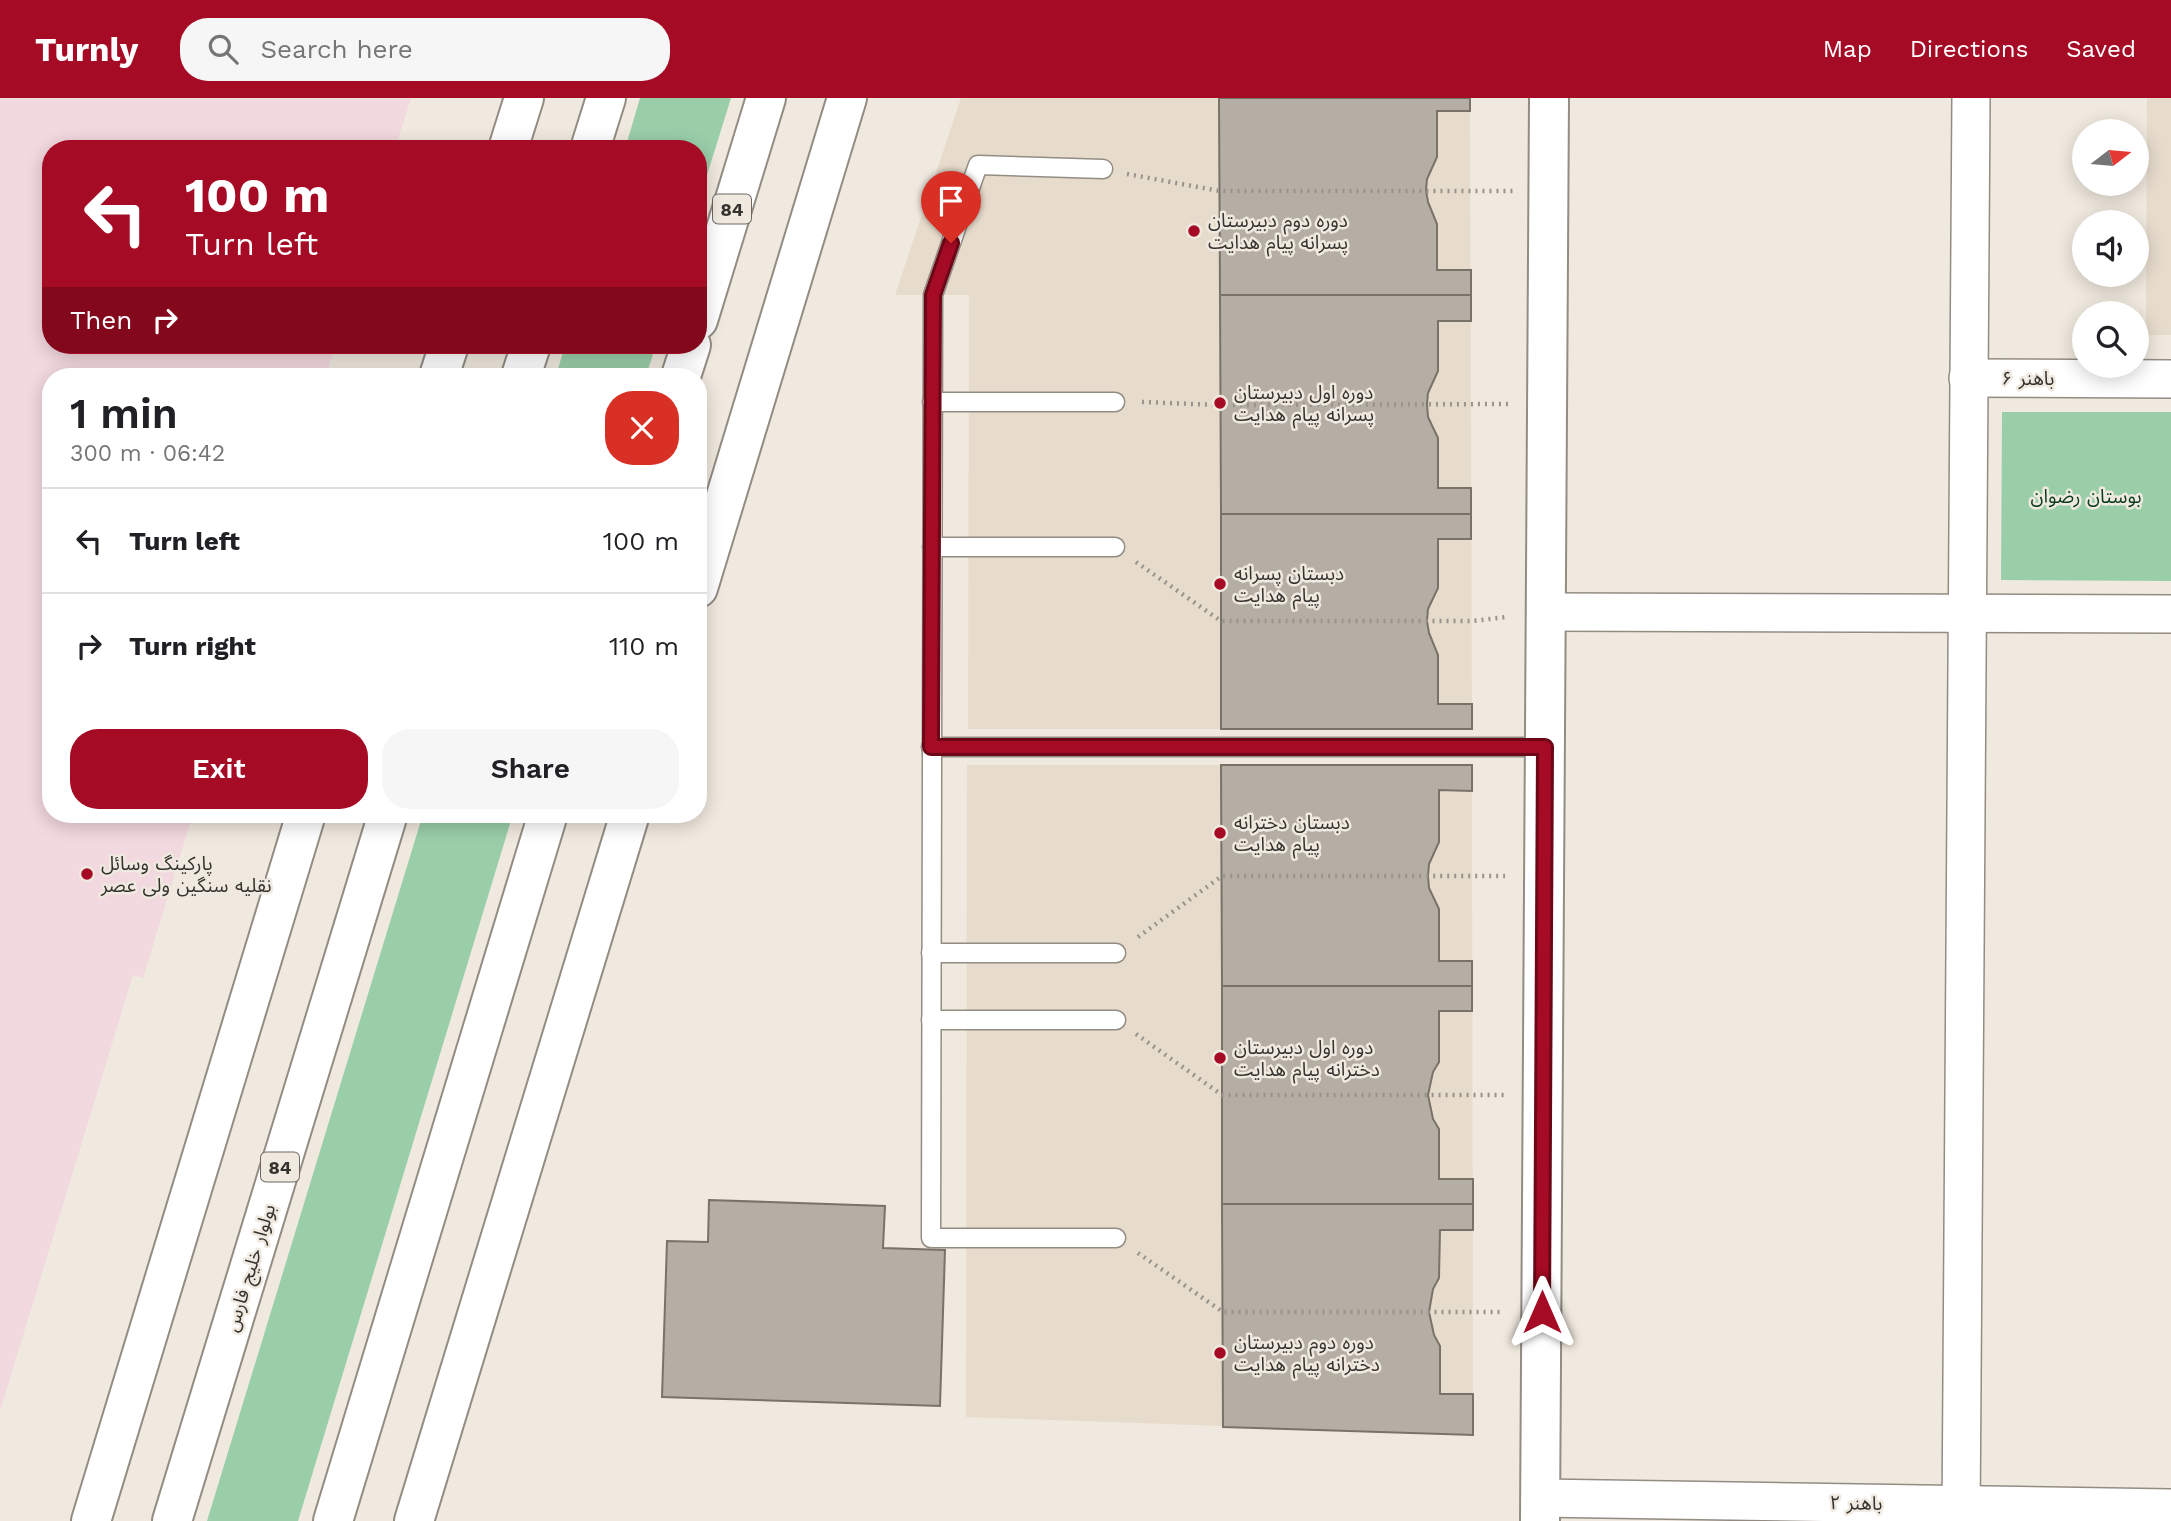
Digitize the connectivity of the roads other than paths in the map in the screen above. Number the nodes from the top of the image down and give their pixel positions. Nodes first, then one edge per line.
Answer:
1 (524, 98) edge
2 (606, 98) edge
3 (766, 98) edge
4 (847, 98) edge
5 (1549, 98) edge
6 (1971, 98) edge
7 (511, 140) edge
8 (593, 140) edge
9 (1103, 169) road end
10 (707, 291) edge
11 (1968, 378) junction
12 (2171, 379) edge
13 (1115, 401) road end
14 (932, 402) junction
15 (932, 547) junction
16 (1115, 547) road end
17 (707, 558) edge
18 (1546, 612) junction
19 (1967, 614) junction
20 (2171, 614) edge
21 (931, 747) junction
22 (1545, 747) junction
23 (303, 823) edge
24 (385, 823) edge
25 (545, 823) edge
26 (627, 823) edge
27 (931, 953) junction
28 (1116, 953) road end
29 (931, 1020) junction
30 (1116, 1020) road end
31 (1116, 1238) road end
32 (2171, 1507) edge
33 (1540, 1509) edge
34 (1961, 1513) edge
35 (91, 1521) edge
36 (172, 1521) edge
37 (332, 1521) edge
38 (414, 1521) edge

1 - 7 main road
2 - 8 main road
3 - 10 main road, 84
4 - 17 main road
5 - 18 main road
6 - 11 street
9 - 14 lane
11 - 12 street, باهنر ۶
11 - 19 street
13 - 14 lane
14 - 15 lane
15 - 16 lane
15 - 21 lane
18 - 19 street
18 - 22 main road
19 - 20 street
19 - 34 street
21 - 22 lane
21 - 27 lane
22 - 33 main road
23 - 35 main road
24 - 36 main road, بولوار خلیج فارس / 84
25 - 37 main road
26 - 38 main road
27 - 28 lane
27 - 29 lane
29 - 30 lane
29 - 31 lane
32 - 34 street, باهنر ۲
33 - 34 street, باهنر ۲

